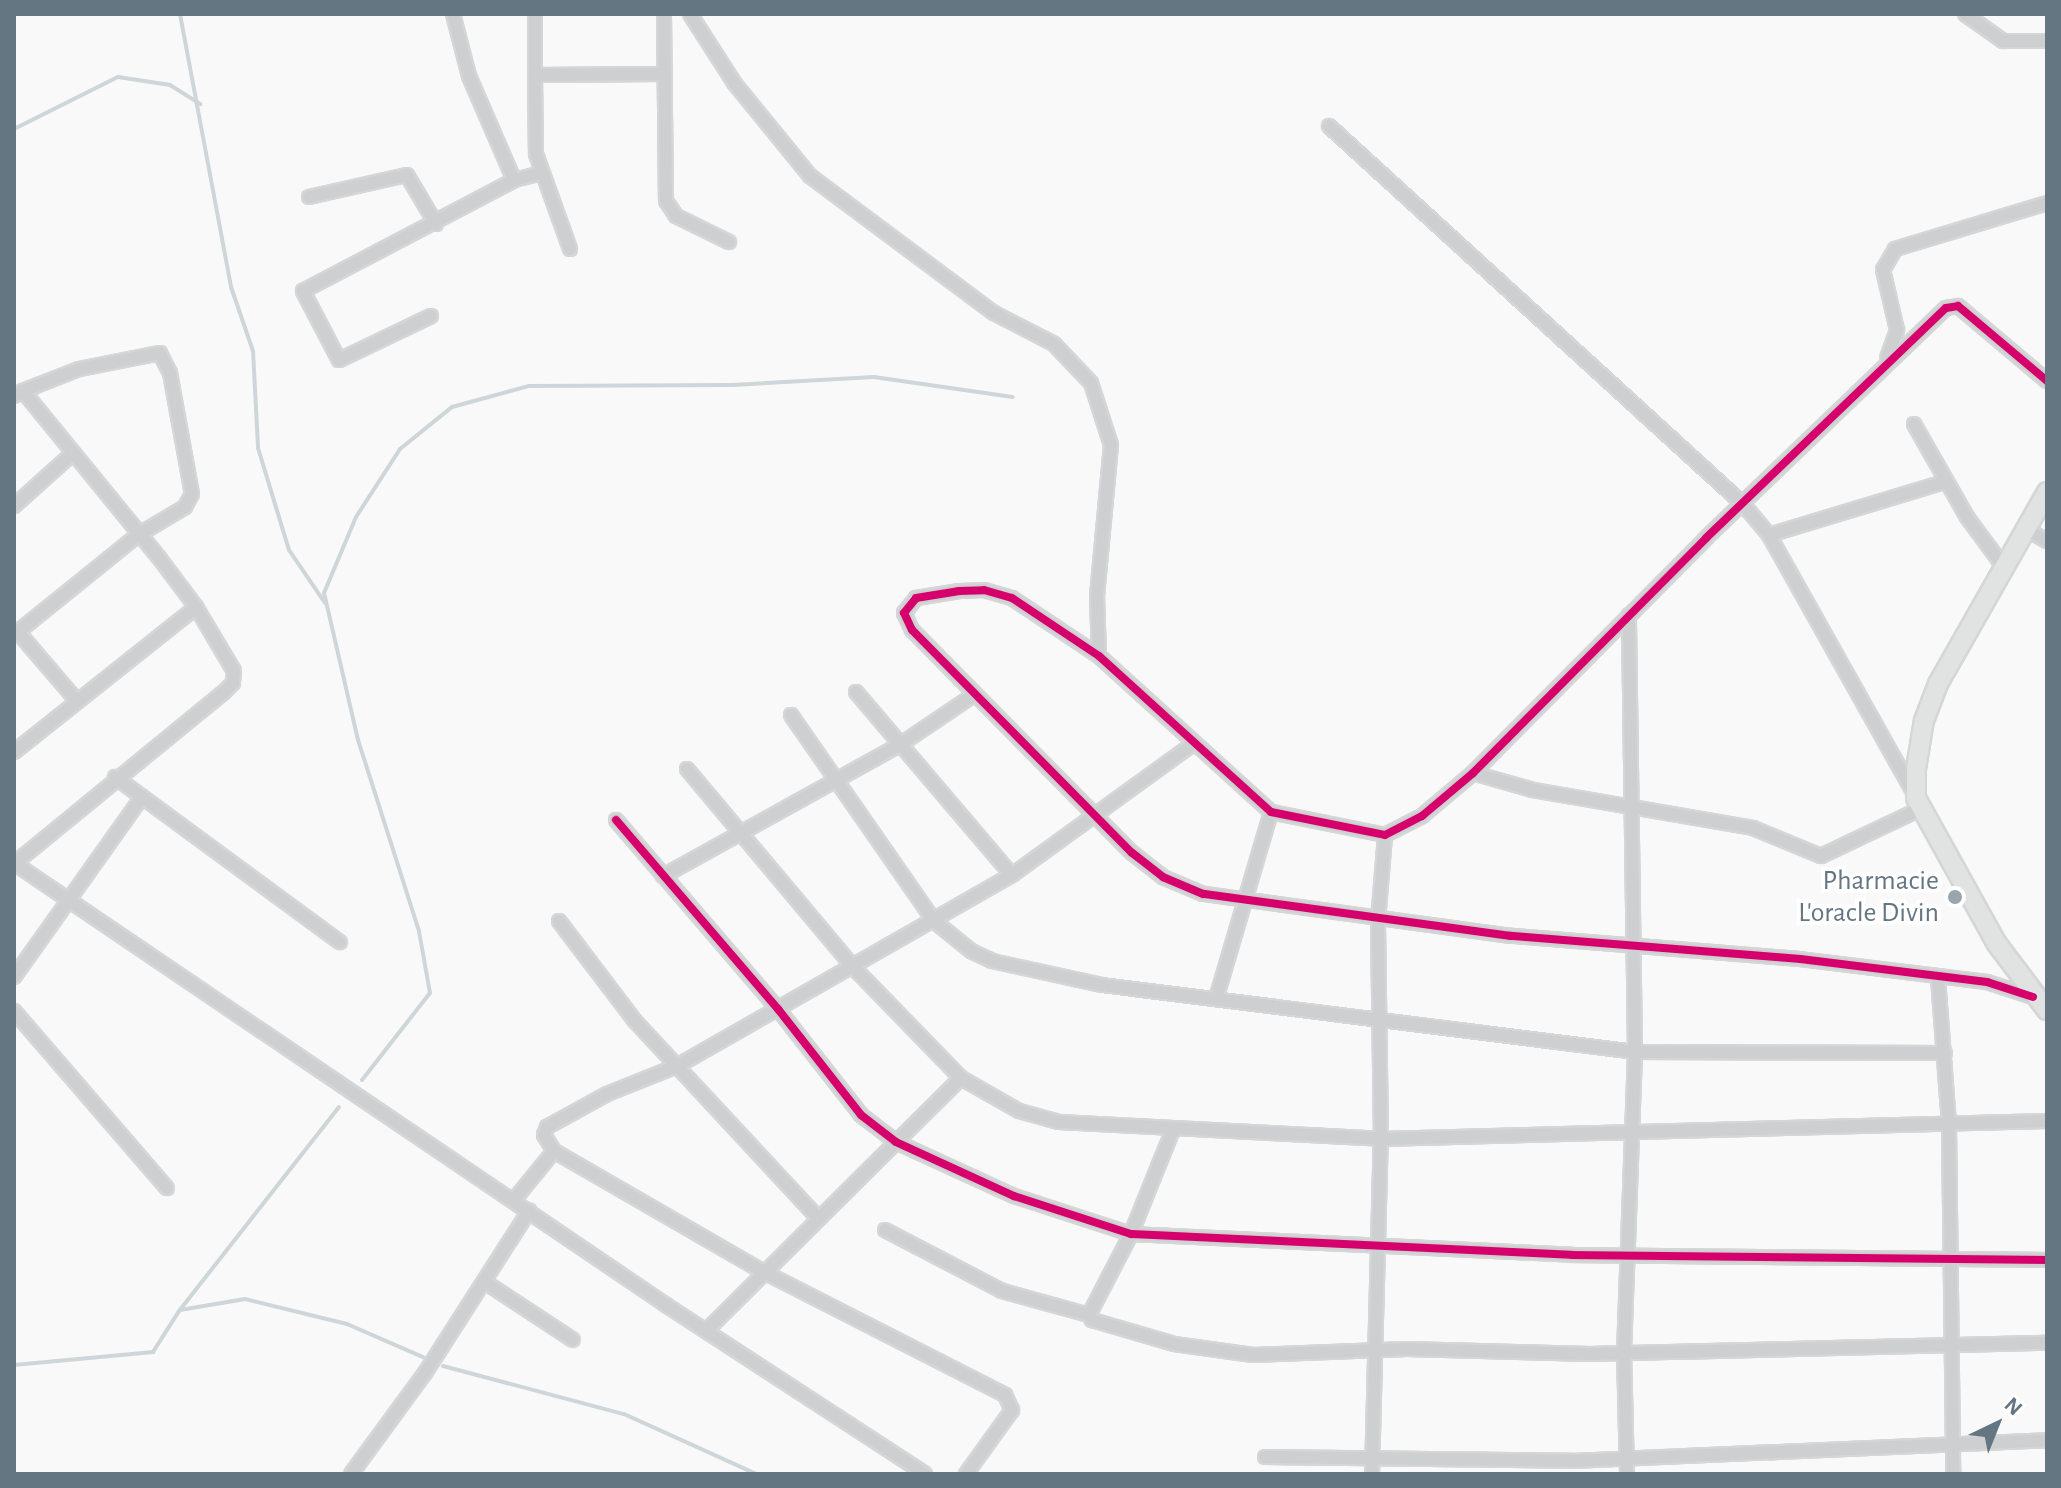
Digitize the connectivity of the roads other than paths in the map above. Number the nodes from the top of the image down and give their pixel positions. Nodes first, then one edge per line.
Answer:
1 (453, 14) edge
2 (535, 14) edge
3 (664, 14) edge
4 (690, 14) edge
5 (1965, 14) edge
6 (2044, 45) edge
7 (662, 74) junction
8 (535, 75) junction
9 (1329, 126) dead end
10 (542, 173) junction
11 (514, 180) junction
12 (309, 197) dead end
13 (2047, 203) edge
14 (436, 224) junction
15 (729, 242) dead end
16 (570, 249) dead end
17 (431, 316) dead end
18 (1882, 367) junction
19 (2047, 381) edge
20 (18, 393) edge
21 (1914, 424) dead end
22 (73, 453) junction
23 (1945, 482) junction
24 (2047, 492) edge
25 (1743, 504) junction
26 (14, 506) edge
27 (2026, 529) junction
28 (138, 535) junction
29 (1769, 535) junction
30 (2047, 541) edge
31 (2003, 566) junction
32 (196, 607) junction
33 (1629, 615) junction
34 (16, 634) edge
35 (1099, 656) junction
36 (856, 692) dead end
37 (975, 694) junction
38 (77, 701) junction
39 (791, 715) dead end
40 (901, 744) junction
41 (1193, 744) junction
42 (14, 752) edge
43 (687, 769) dead end
44 (1473, 773) junction
45 (115, 777) junction
46 (837, 778) junction
47 (142, 797) junction
48 (1919, 803) junction
49 (1629, 806) junction
50 (1271, 812) junction
51 (1097, 818) junction
52 (616, 820) dead end
53 (738, 833) junction
54 (1385, 835) junction
55 (14, 864) edge
56 (1012, 875) junction
57 (663, 876) junction
58 (70, 897) junction
59 (1247, 903) junction
60 (559, 921) dead end
61 (934, 921) junction
62 (1378, 921) junction
63 (340, 942) dead end
64 (1633, 948) junction
65 (855, 969) junction
66 (14, 977) edge
67 (1938, 978) junction
68 (1216, 999) junction
69 (2040, 1004) edge
70 (778, 1009) junction
71 (14, 1011) edge
72 (1379, 1019) junction
73 (1635, 1052) junction
74 (1945, 1053) junction
75 (677, 1066) junction
76 (961, 1078) junction
77 (2047, 1121) edge
78 (1949, 1126) junction
79 (1172, 1132) junction
80 (1633, 1134) junction
81 (1381, 1139) junction
82 (896, 1142) junction
83 (554, 1151) junction
84 (167, 1188) dead end
85 (514, 1200) junction
86 (529, 1211) junction
87 (817, 1217) junction
88 (885, 1230) dead end
89 (1131, 1234) junction
90 (1379, 1248) junction
91 (1628, 1254) junction
92 (2047, 1260) edge
93 (1951, 1261) junction
94 (764, 1272) junction
95 (485, 1282) junction
96 (1089, 1315) junction
97 (707, 1330) junction
98 (573, 1340) dead end
99 (1951, 1342) junction
100 (2047, 1343) edge
101 (1374, 1350) junction
102 (1624, 1353) junction
103 (2047, 1440) edge
104 (1951, 1446) junction
105 (1265, 1457) dead end
106 (1373, 1458) junction
107 (1627, 1458) junction
108 (351, 1474) edge
109 (925, 1474) edge
110 (966, 1474) edge
111 (1372, 1474) edge
112 (1627, 1474) edge
113 (1953, 1474) edge

1 - 11 street
2 - 8 street
3 - 7 street
4 - 35 street
5 - 6 street
7 - 8 street
7 - 15 street
8 - 10 street
9 - 25 street
10 - 11 street
10 - 16 street
11 - 14 street
12 - 14 street
13 - 18 street
14 - 17 street
18 - 19 street
18 - 25 street
20 - 22 street
20 - 28 street
21 - 23 street
22 - 26 street
22 - 28 street
23 - 29 street
23 - 31 street
24 - 27 street
25 - 29 street
25 - 33 street
27 - 30 street
27 - 31 street
28 - 32 street
28 - 34 street
29 - 48 street
31 - 48 street
32 - 38 street
32 - 45 street
33 - 44 street
33 - 49 street
34 - 38 street
35 - 37 street
35 - 41 street
36 - 40 street
37 - 40 street
37 - 51 street
38 - 42 street
39 - 46 street
40 - 46 street
40 - 56 street
41 - 50 street
41 - 51 street
43 - 53 street
44 - 49 street
44 - 54 street
45 - 47 street
45 - 55 street
46 - 53 street
46 - 61 street
47 - 58 street
47 - 63 street
48 - 49 street
48 - 69 street
49 - 64 street
50 - 54 street
50 - 59 street
51 - 56 street
51 - 59 street
52 - 57 street
53 - 57 street
53 - 65 street
54 - 62 street
55 - 58 street
56 - 61 street
57 - 70 street
58 - 66 street
58 - 85 street
59 - 62 street
59 - 68 street
60 - 75 street
61 - 65 street
61 - 68 street
62 - 64 street
62 - 72 street
64 - 67 street
64 - 73 street
65 - 70 street
65 - 76 street
67 - 69 street
67 - 74 street
68 - 72 street
70 - 75 street
70 - 82 street
71 - 84 street
72 - 73 street
72 - 81 street
73 - 74 street
73 - 80 street
74 - 78 street
75 - 83 street
75 - 87 street
76 - 79 street
76 - 82 street
77 - 78 street
78 - 80 street
78 - 93 street
79 - 81 street
79 - 89 street
80 - 81 street
80 - 91 street
81 - 90 street
82 - 87 street
82 - 89 street
83 - 85 street
83 - 94 street
85 - 86 street
86 - 95 street
86 - 97 street
87 - 94 street
88 - 96 street
89 - 90 street
89 - 96 street
90 - 91 street
90 - 101 street
91 - 93 street
91 - 102 street
92 - 93 street
93 - 99 street
94 - 97 street
94 - 110 street
95 - 98 street
95 - 108 street
96 - 101 street
97 - 109 street
99 - 100 street
99 - 102 street
99 - 104 street
101 - 102 street
101 - 106 street
102 - 107 street
103 - 104 street
104 - 107 street
104 - 113 street
105 - 106 street
106 - 107 street
106 - 111 street
107 - 112 street

